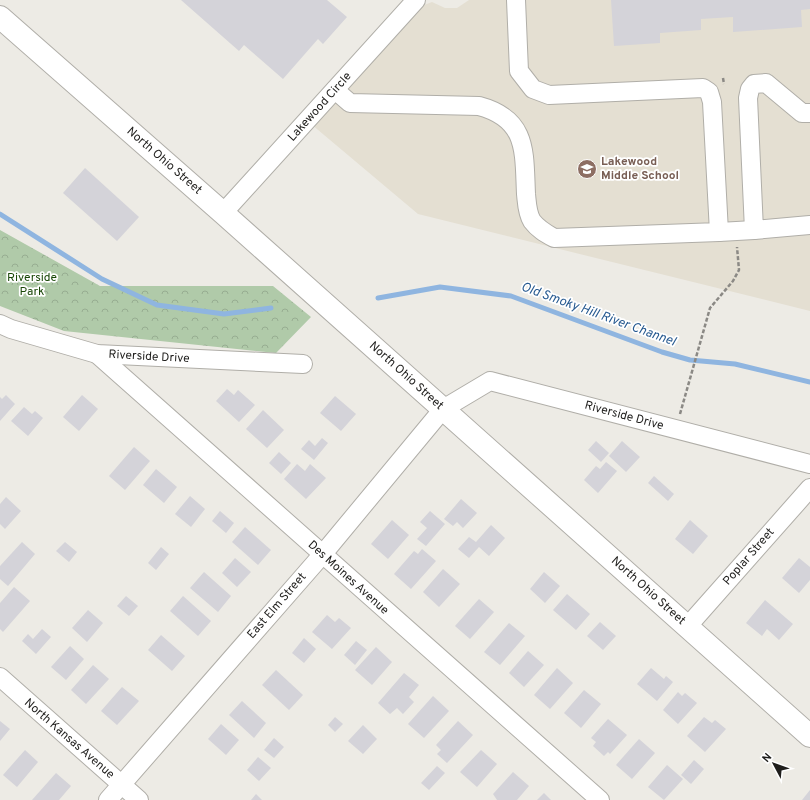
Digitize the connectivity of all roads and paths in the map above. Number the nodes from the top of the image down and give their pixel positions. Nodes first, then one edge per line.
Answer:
1 (416, 0) edge
2 (516, 0) edge
3 (0, 18) edge
4 (335, 90) junction
5 (810, 113) edge
6 (224, 213) junction
7 (810, 225) edge
8 (754, 230) junction
9 (719, 232) junction
10 (0, 324) edge
11 (706, 324) dead end
12 (97, 354) junction
13 (303, 364) dead end
14 (684, 403) dead end
15 (443, 409) junction
16 (810, 464) edge
17 (810, 488) edge
18 (322, 555) junction
19 (687, 627) junction
20 (0, 677) edge
21 (810, 736) edge
22 (121, 784) junction
23 (108, 800) edge
24 (139, 800) edge
25 (600, 800) edge

1 - 4 street, Lakewood Circle
2 - 9 street
3 - 6 main road, North Ohio Street
4 - 6 street, Lakewood Circle
4 - 9 street
5 - 8 street
6 - 15 main road, North Ohio Street
7 - 8 street
8 - 9 street
10 - 12 street, Riverside Drive
11 - 14 path
12 - 13 street, Riverside Drive
12 - 18 street, Des Moines Avenue
15 - 16 street, Riverside Drive
15 - 18 street, East Elm Street
15 - 19 main road, North Ohio Street
17 - 19 street, Poplar Street
18 - 22 street, East Elm Street
18 - 25 street, Des Moines Avenue
19 - 21 main road, North Ohio Street
20 - 22 street, North Kansas Avenue
22 - 23 street, East Elm Street
22 - 24 street, North Kansas Avenue

